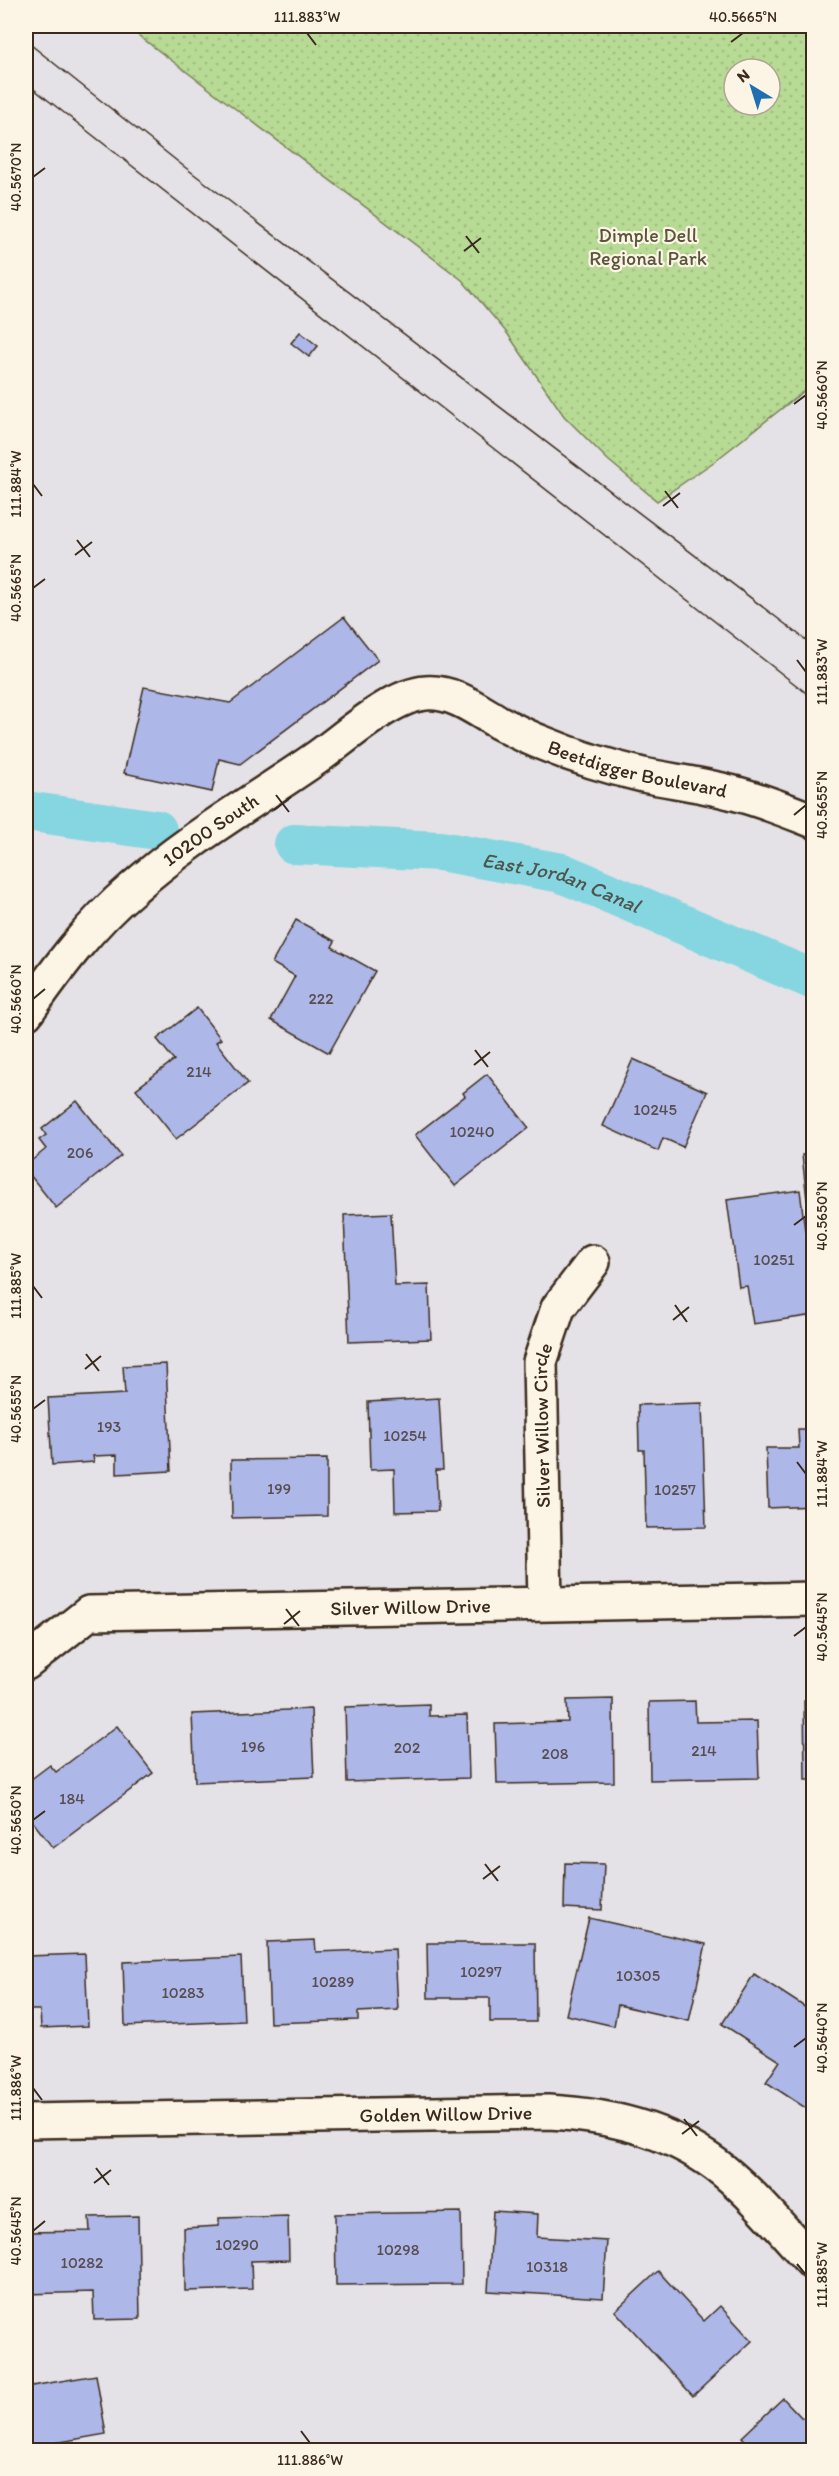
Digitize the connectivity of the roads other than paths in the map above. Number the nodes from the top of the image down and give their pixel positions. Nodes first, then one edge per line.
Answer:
1 (467, 703) joint
2 (813, 821) edge
3 (26, 1013) edge
4 (592, 1262) dead end
5 (813, 1599) edge
6 (545, 1603) junction
7 (26, 1663) edge
8 (26, 2121) edge
9 (813, 2264) edge

1 - 2 street, Beetdigger Boulevard
1 - 3 street, 10200 South
4 - 6 street, Silver Willow Circle
5 - 6 street, Silver Willow Drive
6 - 7 street, Silver Willow Drive
8 - 9 street, Golden Willow Drive

